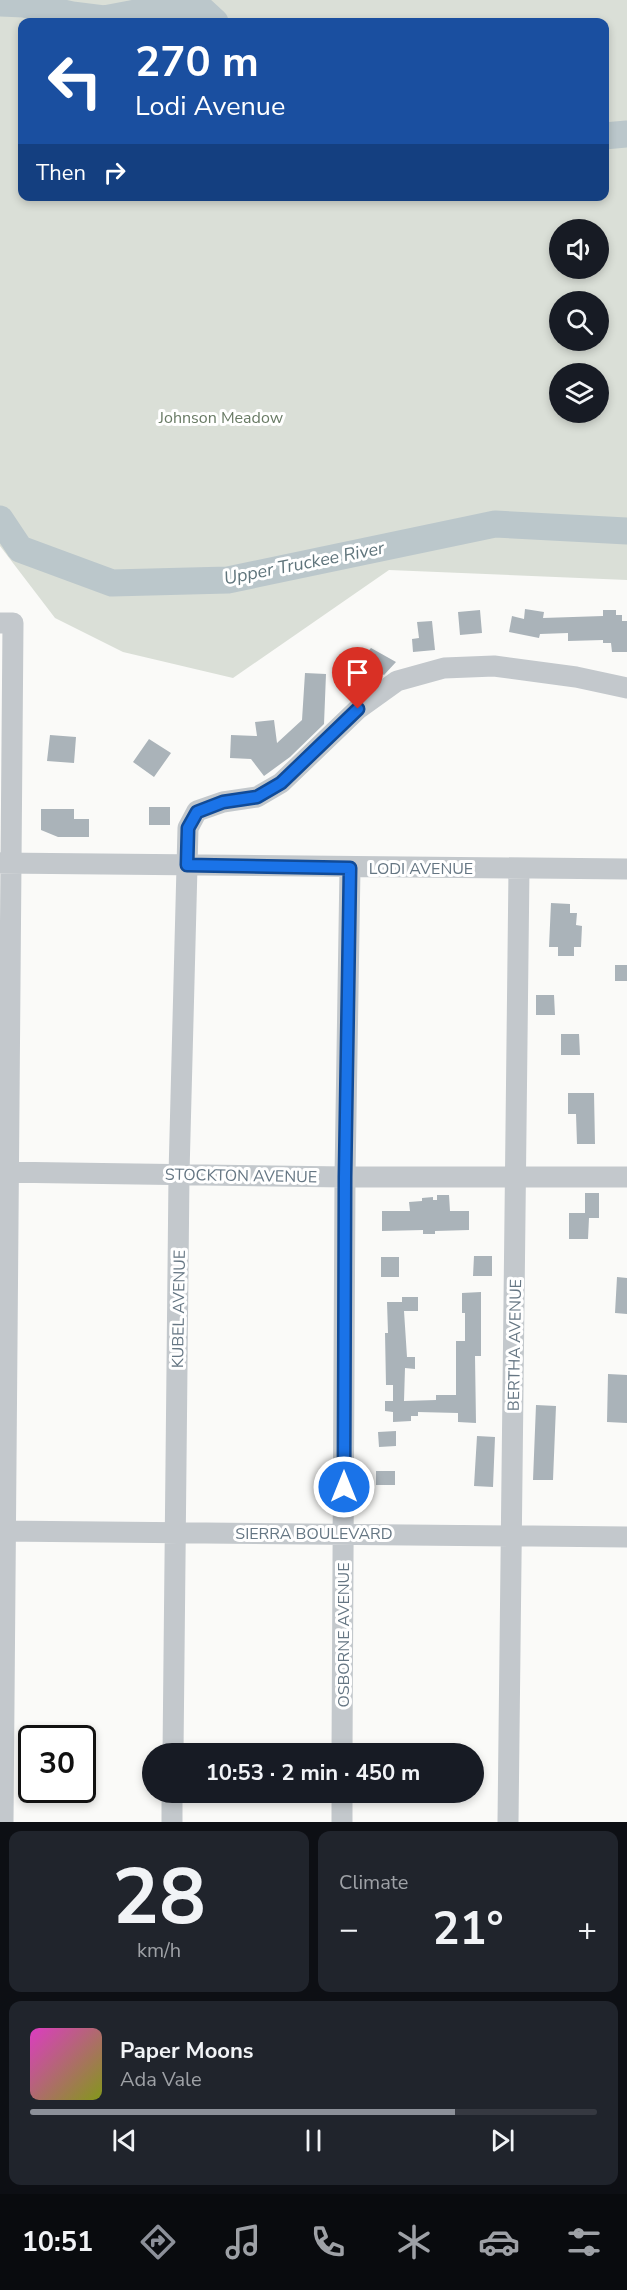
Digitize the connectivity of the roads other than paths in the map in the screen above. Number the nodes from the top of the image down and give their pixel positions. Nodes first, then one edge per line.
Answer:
1 (7, 623) edge
2 (627, 688) edge
3 (5, 863) edge
4 (187, 865) junction
5 (350, 868) junction
6 (519, 868) junction
7 (627, 869) edge
8 (4, 1172) edge
9 (179, 1174) junction
10 (345, 1177) junction
11 (627, 1177) edge
12 (516, 1178) junction
13 (3, 1531) edge
14 (176, 1532) junction
15 (344, 1534) junction
16 (511, 1535) junction
17 (627, 1537) edge
18 (173, 1743) edge
19 (342, 1743) edge
20 (172, 1803) edge
21 (342, 1803) edge
22 (3, 1822) edge
23 (172, 1822) edge
24 (342, 1822) edge
25 (508, 1822) edge

1 - 3 street
2 - 4 street, KUBEL AVENUE
3 - 4 street, LODI AVENUE
3 - 8 street
4 - 5 street, LODI AVENUE
4 - 9 street, KUBEL AVENUE
5 - 6 street, LODI AVENUE
5 - 10 street, OSBORNE AVENUE
6 - 7 street, LODI AVENUE
6 - 12 street, BERTHA AVENUE
8 - 9 street, STOCKTON AVENUE
8 - 13 street
9 - 10 street, STOCKTON AVENUE
9 - 14 street, KUBEL AVENUE
10 - 12 street, STOCKTON AVENUE
10 - 15 street, OSBORNE AVENUE
11 - 12 street, STOCKTON AVENUE
12 - 16 street, BERTHA AVENUE
13 - 14 street, SIERRA BOULEVARD
13 - 22 street
14 - 15 street, SIERRA BOULEVARD
14 - 18 street, KUBEL AVENUE
15 - 16 street, SIERRA BOULEVARD
15 - 19 street, OSBORNE AVENUE
16 - 17 street, SIERRA BOULEVARD
16 - 25 street, BERTHA AVENUE
20 - 23 street
21 - 24 street

